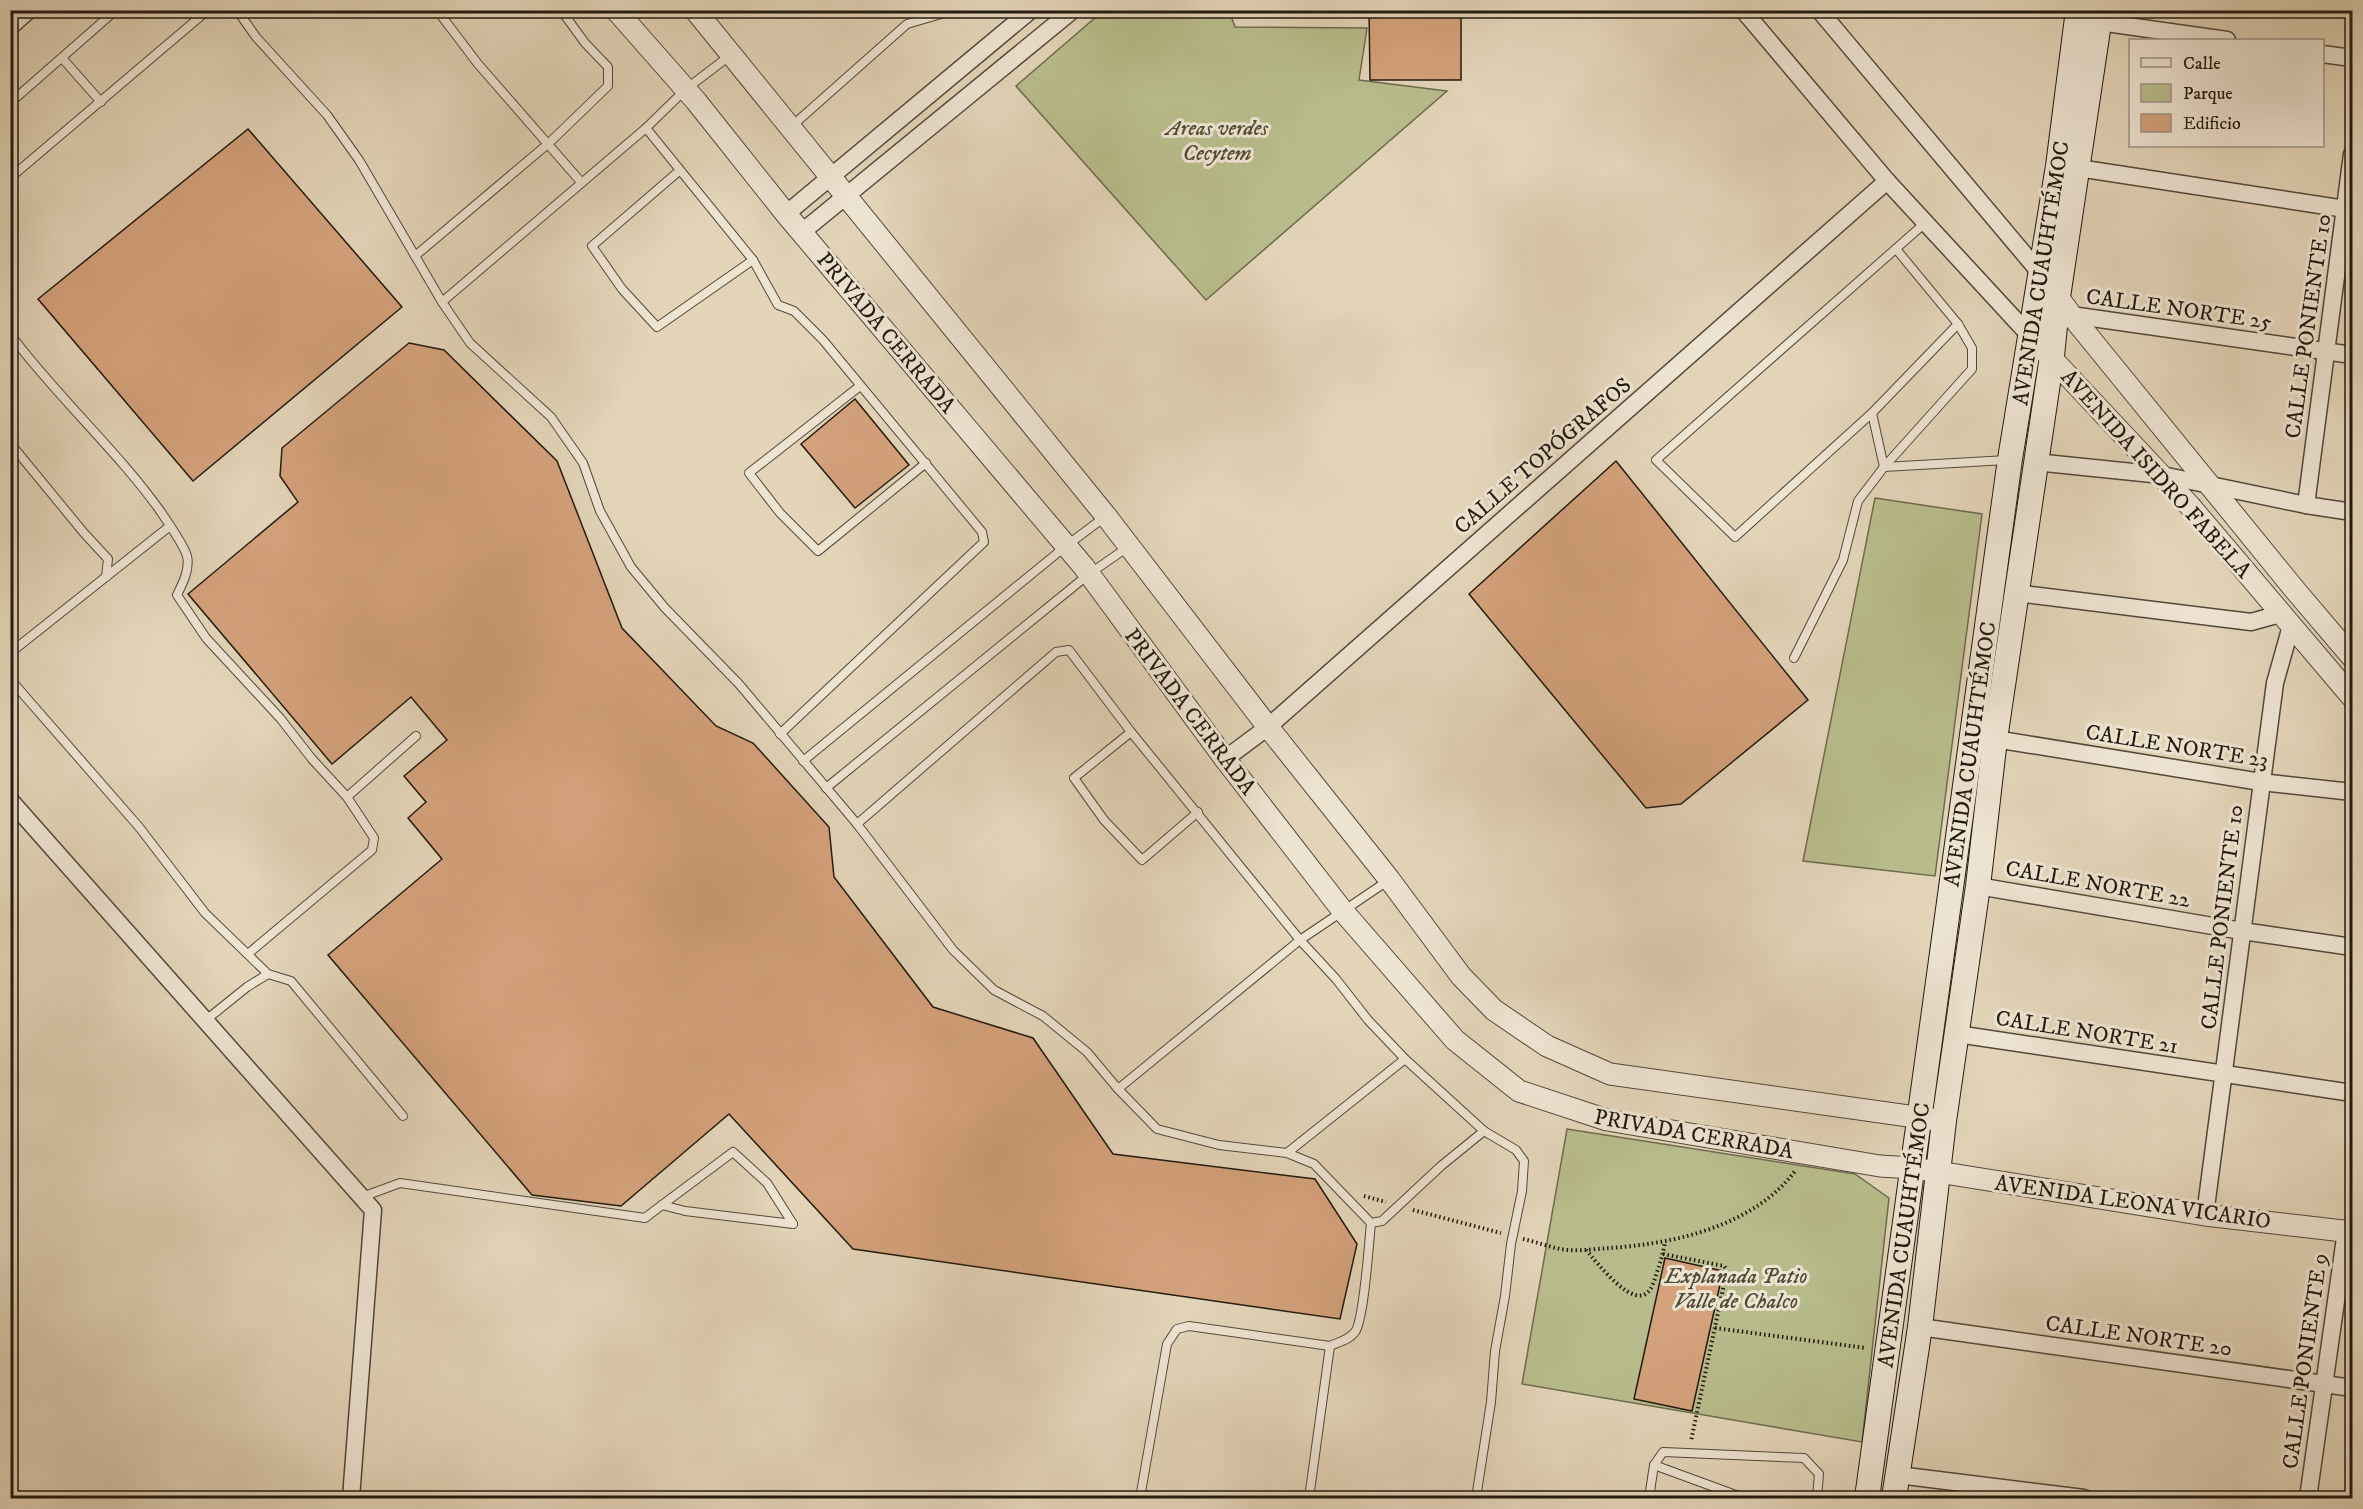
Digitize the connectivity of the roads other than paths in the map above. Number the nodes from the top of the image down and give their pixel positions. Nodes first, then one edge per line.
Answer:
1 (29, 10) edge
2 (116, 10) edge
3 (208, 10) edge
4 (237, 10) edge
5 (437, 10) edge
6 (561, 10) edge
7 (616, 10) edge
8 (695, 10) edge
9 (956, 10) edge
10 (1031, 10) edge
11 (1073, 10) edge
12 (1743, 10) edge
13 (1819, 10) edge
14 (2078, 10) edge
15 (2100, 16) edge
16 (10, 27) edge
17 (2223, 39) edge
18 (732, 54) junction
19 (2324, 54) edge
20 (62, 58) junction
21 (2352, 58) edge
22 (686, 89) junction
23 (101, 102) junction
24 (10, 103) edge
25 (792, 127) junction
26 (646, 128) junction
27 (549, 143) junction
28 (2352, 154) edge
29 (2078, 168) junction
30 (679, 171) junction
31 (832, 177) junction
32 (10, 178) edge
33 (1887, 181) junction
34 (581, 182) junction
35 (846, 194) junction
36 (2349, 209) edge
37 (786, 214) junction
38 (1925, 223) junction
39 (802, 232) junction
40 (1896, 249) junction
41 (415, 256) junction
42 (753, 260) junction
43 (2041, 274) junction
44 (442, 302) junction
45 (2064, 306) junction
46 (1958, 324) junction
47 (10, 334) edge
48 (2031, 337) junction
49 (2326, 351) junction
50 (2352, 355) edge
51 (2052, 356) junction
52 (860, 386) junction
53 (1872, 413) junction
54 (10, 443) edge
55 (2010, 459) junction
56 (2035, 462) junction
57 (926, 463) junction
58 (1884, 466) junction
59 (2162, 475) junction
60 (2210, 485) junction
61 (2306, 505) junction
62 (2352, 512) edge
63 (1106, 516) junction
64 (170, 526) junction
65 (1066, 546) junction
66 (1129, 547) junction
67 (1089, 574) junction
68 (106, 577) junction
69 (2016, 593) junction
70 (2286, 620) junction
71 (2348, 647) edge
72 (10, 653) edge
73 (1794, 658) dead end
74 (10, 679) edge
75 (2352, 697) edge
76 (1268, 727) junction
77 (1131, 732) junction
78 (780, 734) junction
79 (416, 736) dead end
80 (1995, 739) junction
81 (1226, 759) junction
82 (803, 761) junction
83 (2261, 782) junction
84 (826, 788) junction
85 (2352, 792) edge
86 (347, 797) junction
87 (10, 800) edge
88 (1198, 812) junction
89 (857, 824) junction
90 (1389, 879) junction
91 (1978, 886) junction
92 (1342, 910) junction
93 (2242, 931) junction
94 (1300, 940) junction
95 (2352, 947) edge
96 (249, 953) junction
97 (268, 974) junction
98 (206, 1020) junction
99 (1957, 1034) junction
100 (1405, 1059) junction
101 (2224, 1074) junction
102 (1118, 1089) junction
103 (2352, 1094) edge
104 (403, 1116) dead end
105 (1919, 1118) junction
106 (1944, 1121) junction
107 (1484, 1131) junction
108 (1287, 1153) junction
109 (1913, 1168) junction
110 (1938, 1172) junction
111 (362, 1197) junction
112 (662, 1205) junction
113 (2205, 1215) junction
114 (1371, 1223) junction
115 (2349, 1231) edge
116 (1920, 1327) junction
117 (1330, 1346) junction
118 (2324, 1384) junction
119 (2352, 1389) edge
120 (1654, 1465) junction
121 (1896, 1487) edge
122 (351, 1498) edge
123 (1140, 1498) edge
124 (1309, 1498) edge
125 (1476, 1498) edge
126 (1648, 1498) edge
127 (1744, 1498) edge
128 (1816, 1498) edge
129 (1867, 1498) edge
130 (2084, 1498) edge
131 (2308, 1498) edge

1 - 16 street
2 - 20 lane
3 - 23 lane
4 - 41 lane
5 - 27 lane
6 - 27 lane
7 - 22 street, PRIVADA CERRADA
8 - 18 street, PRIVADA CERRADA
9 - 25 lane
10 - 31 street
11 - 35 street
12 - 33 street, AVENIDA ISIDRO FABELA
13 - 43 street, AVENIDA ISIDRO FABELA
14 - 43 main road, AVENIDA CUAUHTÉMOC
15 - 17 street
15 - 29 main road, AVENIDA CUAUHTÉMOC
18 - 22 lane
18 - 25 street, PRIVADA CERRADA
19 - 21 street
20 - 23 lane
20 - 24 lane
22 - 26 lane
22 - 37 street, PRIVADA CERRADA
23 - 32 lane
25 - 31 street, PRIVADA CERRADA
26 - 30 lane
26 - 34 lane
27 - 34 lane
27 - 41 lane
28 - 36 street, CALLE PONIENTE 10
29 - 36 street
29 - 45 main road, AVENIDA CUAUHTÉMOC
30 - 42 lane
30 - 42 lane
31 - 35 street, PRIVADA CERRADA
31 - 37 street
33 - 38 street, AVENIDA ISIDRO FABELA
33 - 76 street, CALLE TOPÓGRAFOS
34 - 44 lane
35 - 39 street
35 - 63 street, PRIVADA CERRADA
36 - 49 street, CALLE PONIENTE 10
37 - 39 street, PRIVADA CERRADA
38 - 40 lane
38 - 48 street, AVENIDA ISIDRO FABELA
39 - 65 street, PRIVADA CERRADA
40 - 46 lane
40 - 53 lane
41 - 44 lane
42 - 52 lane
43 - 45 street, AVENIDA ISIDRO FABELA
43 - 48 main road, AVENIDA CUAUHTÉMOC
44 - 78 lane
45 - 49 street, CALLE NORTE 25
45 - 51 main road, AVENIDA CUAUHTÉMOC
45 - 60 street, AVENIDA ISIDRO FABELA
46 - 53 lane
46 - 58 lane
47 - 64 lane
48 - 51 street, AVENIDA ISIDRO FABELA
48 - 55 main road, AVENIDA CUAUHTÉMOC
49 - 50 street, CALLE NORTE 25
49 - 61 street, CALLE PONIENTE 10
51 - 56 main road, AVENIDA CUAUHTÉMOC
51 - 59 street, AVENIDA ISIDRO FABELA
52 - 57 lane
52 - 57 lane
53 - 58 lane
54 - 68 lane
55 - 58 lane
55 - 105 main road, AVENIDA CUAUHTÉMOC
56 - 59 street
56 - 69 main road, AVENIDA CUAUHTÉMOC
57 - 78 lane
58 - 73 lane
59 - 60 street
59 - 70 street, AVENIDA ISIDRO FABELA
60 - 61 street
60 - 71 street, AVENIDA ISIDRO FABELA
61 - 62 street
63 - 65 lane
63 - 66 street, PRIVADA CERRADA
64 - 68 lane
64 - 86 lane
65 - 67 street, PRIVADA CERRADA
65 - 82 lane
66 - 67 lane
66 - 76 street, PRIVADA CERRADA
67 - 81 street, PRIVADA CERRADA
67 - 84 lane
68 - 72 lane
69 - 70 street
69 - 80 main road, AVENIDA CUAUHTÉMOC
70 - 75 street, AVENIDA ISIDRO FABELA
70 - 83 street, CALLE PONIENTE 10
74 - 96 lane
76 - 81 street, CALLE TOPÓGRAFOS
76 - 90 street, PRIVADA CERRADA
77 - 88 lane
77 - 88 lane
77 - 89 lane
78 - 82 lane
79 - 86 lane
80 - 83 street, CALLE NORTE 23
80 - 91 main road, AVENIDA CUAUHTÉMOC
81 - 92 street, PRIVADA CERRADA
82 - 84 lane
83 - 85 street, CALLE NORTE 23
83 - 93 street, CALLE PONIENTE 10
84 - 89 lane
86 - 96 lane
87 - 98 street
88 - 94 lane
89 - 102 lane
90 - 92 lane
90 - 105 street, PRIVADA CERRADA
91 - 93 street, CALLE NORTE 22
91 - 99 main road, AVENIDA CUAUHTÉMOC
92 - 94 lane
92 - 109 street, PRIVADA CERRADA
93 - 95 street, CALLE NORTE 22
93 - 101 street, CALLE PONIENTE 10
94 - 100 lane
94 - 102 lane
96 - 97 lane
97 - 98 lane
97 - 104 lane
98 - 111 street
99 - 101 street, CALLE NORTE 21
99 - 106 main road, AVENIDA CUAUHTÉMOC
100 - 107 lane
100 - 108 lane
101 - 103 street, CALLE NORTE 21
101 - 113 street, CALLE PONIENTE 10
102 - 108 lane
105 - 106 street, PRIVADA CERRADA
105 - 109 main road, AVENIDA CUAUHTÉMOC
106 - 110 main road, AVENIDA CUAUHTÉMOC
107 - 114 lane
107 - 125 lane
108 - 114 lane
109 - 110 street, AVENIDA LEONA VICARIO
109 - 129 main road, AVENIDA CUAUHTÉMOC
110 - 113 street, AVENIDA LEONA VICARIO
110 - 116 main road, AVENIDA CUAUHTÉMOC
111 - 112 lane
111 - 122 street
112 - 112 lane
113 - 115 street, AVENIDA LEONA VICARIO
114 - 117 lane
115 - 118 street, CALLE PONIENTE 9
116 - 118 street, CALLE NORTE 20
116 - 121 main road, AVENIDA CUAUHTÉMOC
117 - 123 lane
117 - 124 lane
118 - 119 street, CALLE NORTE 20
118 - 131 street, CALLE PONIENTE 9
120 - 126 lane
120 - 127 lane
120 - 128 lane
121 - 130 street

